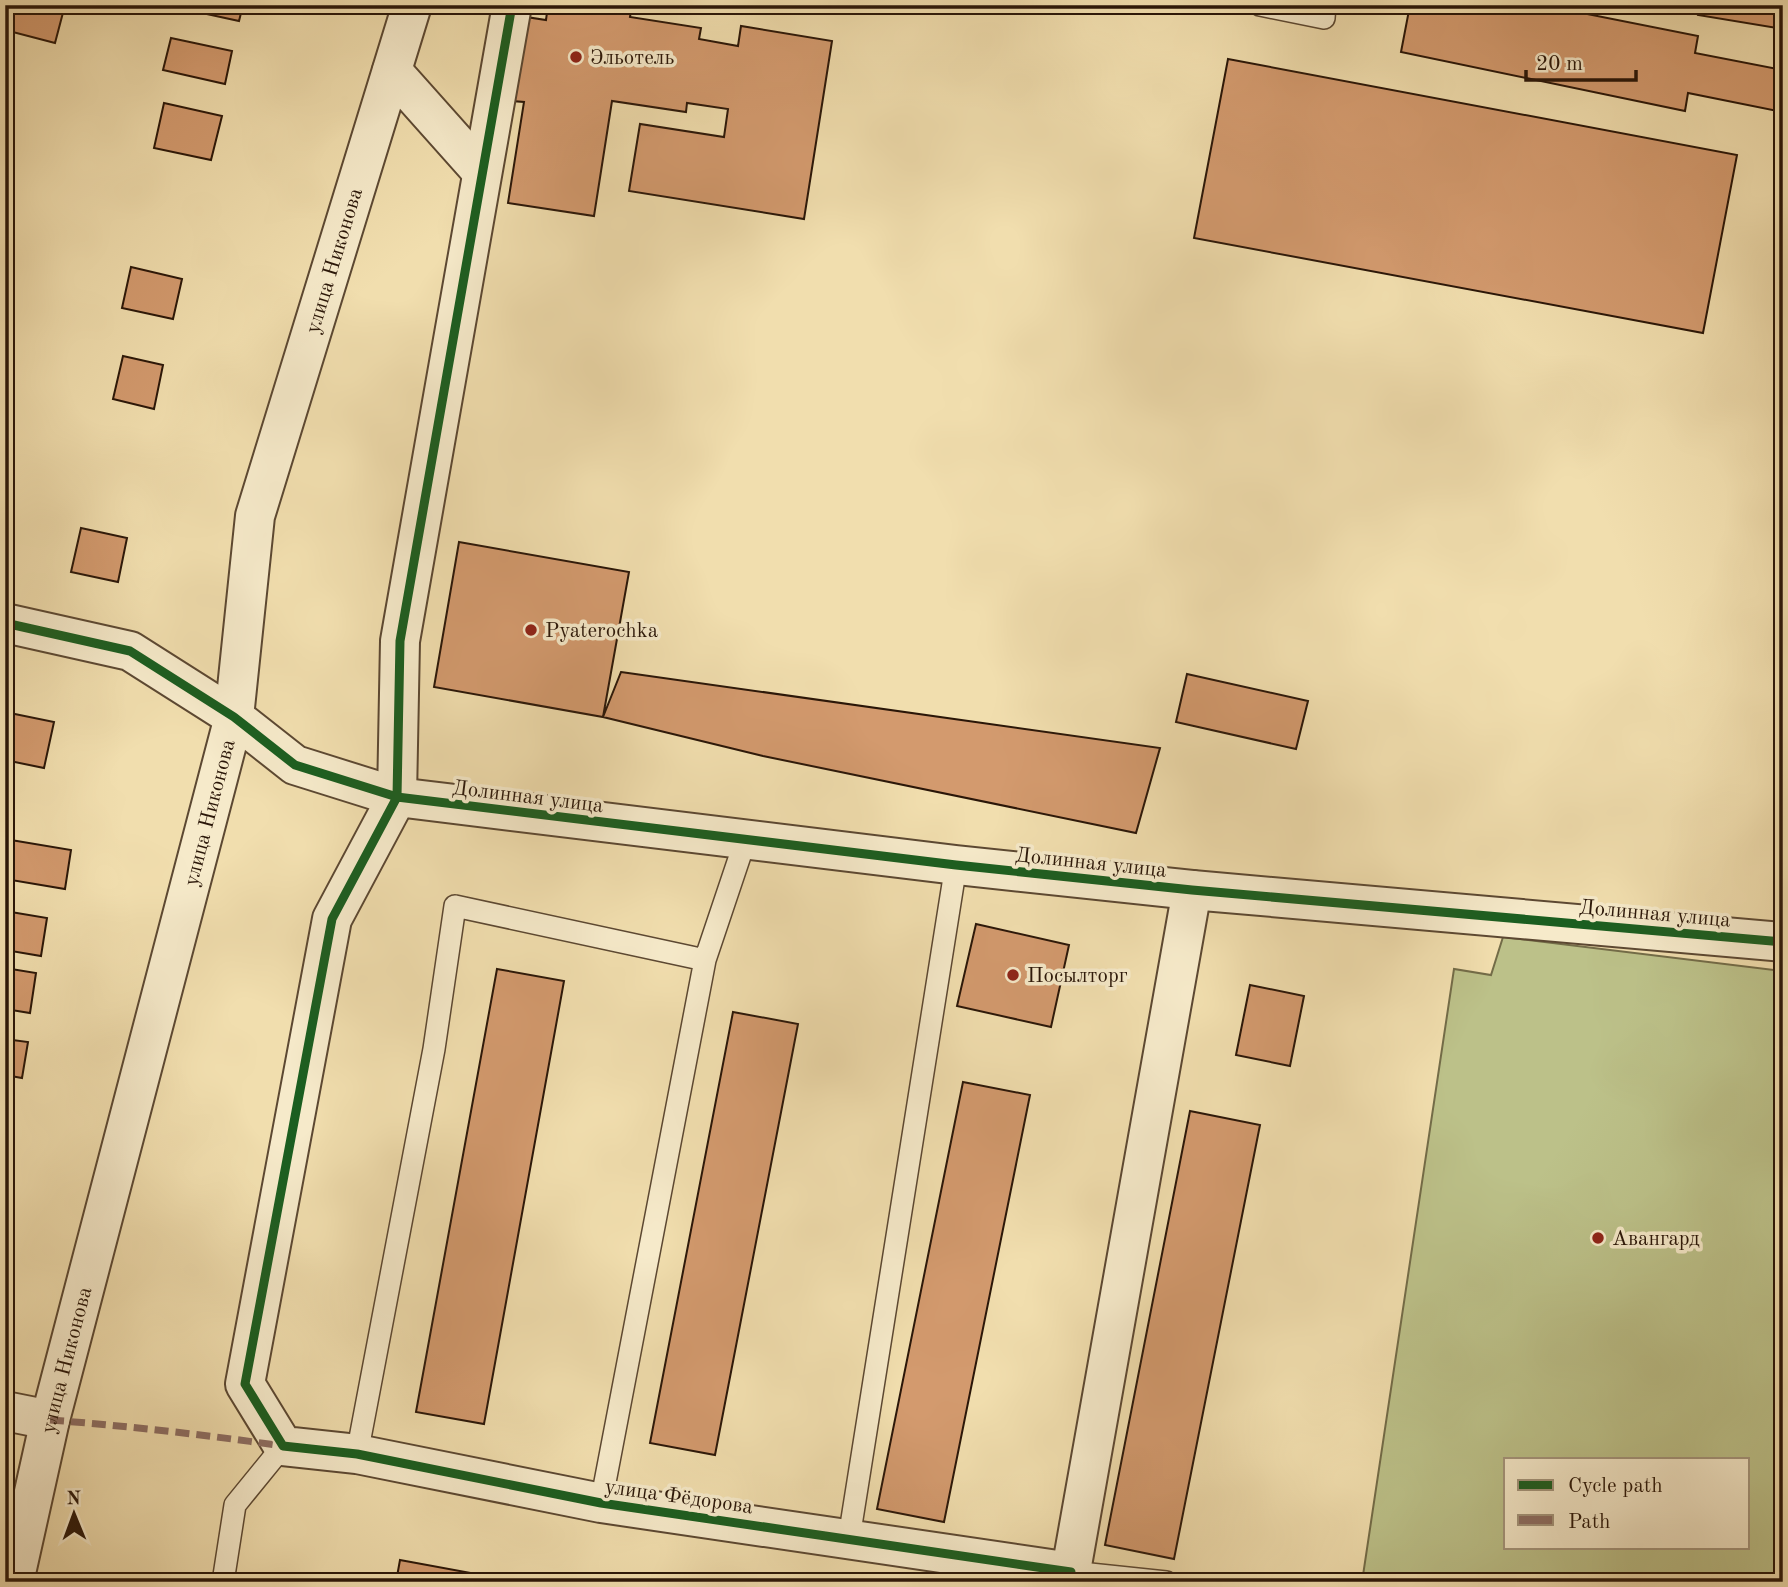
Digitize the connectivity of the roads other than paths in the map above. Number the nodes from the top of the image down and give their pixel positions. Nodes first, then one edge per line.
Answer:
1 (412, 5) edge
2 (512, 5) edge
3 (1260, 5) edge
4 (1325, 5) edge
5 (392, 71) junction
6 (482, 172) junction
7 (5, 623) edge
8 (234, 717) junction
9 (397, 797) junction
10 (745, 841) junction
11 (956, 865) junction
12 (1192, 890) junction
13 (1783, 942) edge
14 (705, 960) junction
15 (5, 1411) edge
16 (50, 1420) junction
17 (283, 1446) junction
18 (357, 1454) junction
19 (601, 1503) junction
20 (849, 1538) junction
21 (979, 1570) edge
22 (1070, 1577) edge
23 (14, 1582) edge
24 (223, 1582) edge
25 (1166, 1582) edge

1 - 5 street, улица Никонова
2 - 6 street
3 - 4 lane
5 - 6 street
5 - 8 street, улица Никонова
6 - 9 street
7 - 8 street, Долинная улица
8 - 9 street, Долинная улица
8 - 16 street, улица Никонова
9 - 10 street, Долинная улица
9 - 17 street
10 - 11 street, Долинная улица
10 - 14 lane
11 - 12 street, Долинная улица
11 - 20 lane
12 - 13 street, Долинная улица
12 - 22 street
14 - 18 lane
14 - 19 lane
15 - 16 street
16 - 23 street, улица Никонова
17 - 18 street, улица Фёдорова
17 - 24 lane
18 - 19 street, улица Фёдорова
19 - 20 street, улица Фёдорова
20 - 21 street, улица Фёдорова
21 - 22 street, улица Фёдорова
22 - 25 lane

